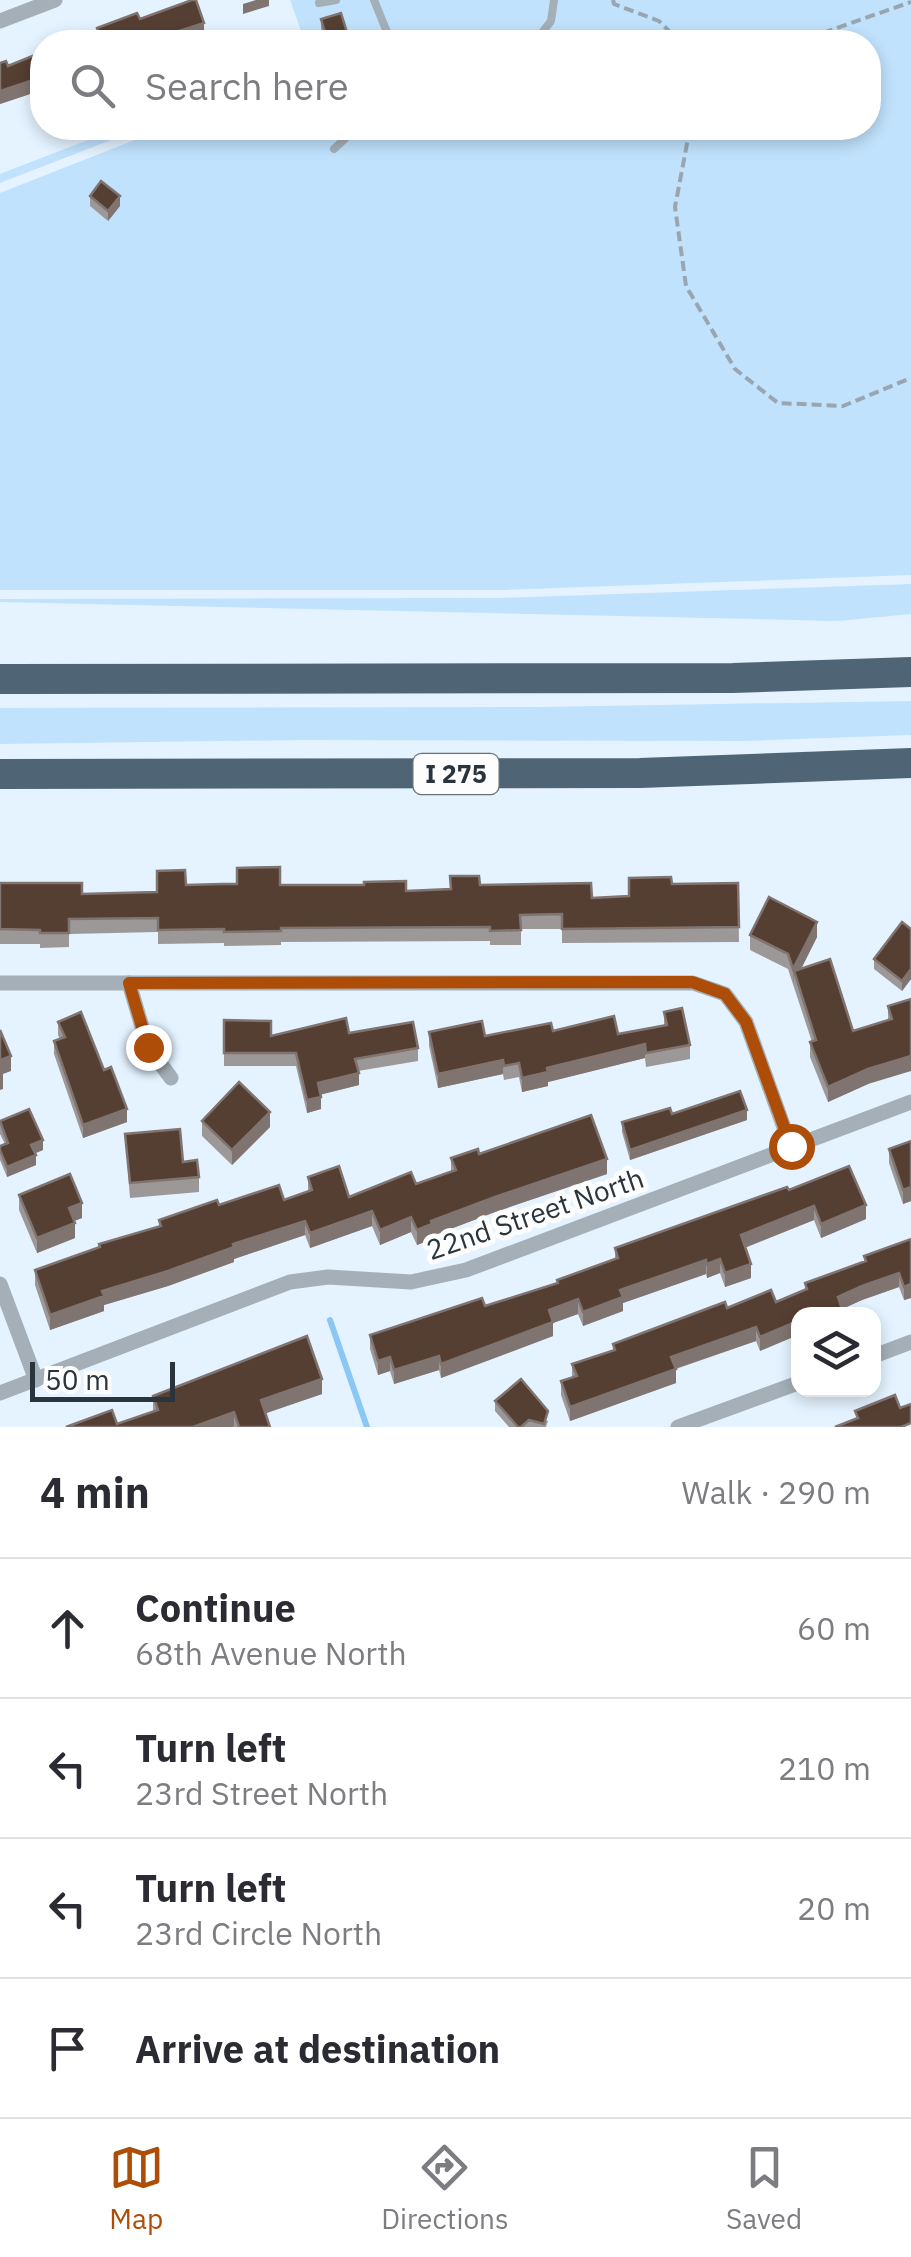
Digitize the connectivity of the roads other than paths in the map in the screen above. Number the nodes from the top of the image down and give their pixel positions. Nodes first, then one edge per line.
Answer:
1 (55, 0) edge
2 (336, 0) edge
3 (374, 0) edge
4 (554, 0) edge
5 (319, 3) dead end
6 (0, 21) edge
7 (386, 30) edge
8 (544, 30) edge
9 (344, 140) edge
10 (334, 150) dead end
11 (911, 672) edge
12 (0, 680) edge
13 (911, 763) edge
14 (0, 774) edge
15 (0, 983) edge
16 (129, 983) junction
17 (171, 1078) dead end
18 (911, 1102) edge
19 (791, 1146) junction
20 (0, 1284) edge
21 (911, 1342) edge
22 (881, 1353) edge
23 (36, 1380) junction
24 (791, 1386) edge
25 (0, 1392) edge
26 (678, 1427) edge

1 - 6 street
2 - 5 lane
3 - 7 lane
4 - 8 lane
9 - 10 lane
11 - 12 highway
13 - 14 highway, I 275
15 - 16 street
16 - 17 street
16 - 19 street
18 - 19 street, 22nd Street North
19 - 23 street, 22nd Street North
20 - 23 street
21 - 22 street
23 - 25 street, 22nd Street North
24 - 26 street

